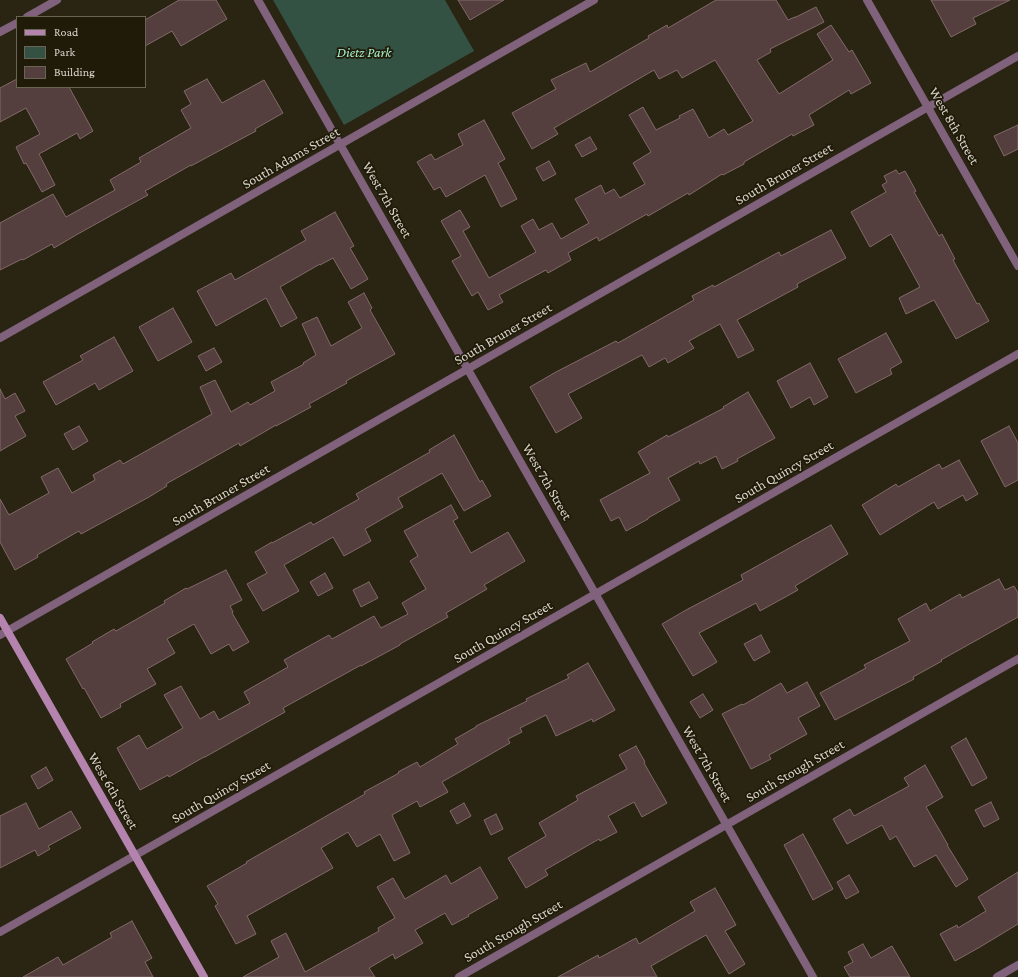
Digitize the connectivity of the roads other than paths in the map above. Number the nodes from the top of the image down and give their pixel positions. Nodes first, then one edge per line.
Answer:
1 (57, 0) edge
2 (258, 0) edge
3 (594, 0) edge
4 (867, 0) edge
5 (29, 16) edge
6 (16, 24) edge
7 (0, 32) edge
8 (1018, 56) edge
9 (928, 108) junction
10 (340, 145) junction
11 (1018, 266) edge
12 (0, 338) edge
13 (1018, 354) edge
14 (468, 369) junction
15 (595, 594) junction
16 (0, 618) edge
17 (4, 633) edge
18 (1018, 659) edge
19 (726, 825) junction
20 (135, 856) junction
21 (0, 932) edge
22 (1018, 965) edge
23 (204, 977) edge
24 (459, 977) edge
25 (813, 977) edge
26 (997, 977) edge

1 - 5 street
2 - 10 street, West 7th Street
3 - 10 street, South Adams Street
4 - 9 street, West 8th Street
6 - 7 street
8 - 9 street, South Bruner Street
9 - 11 street, West 8th Street
9 - 14 street, South Bruner Street
10 - 12 street, South Adams Street
10 - 14 street, West 7th Street
13 - 15 street, South Quincy Street
14 - 15 street, West 7th Street
14 - 17 street, South Bruner Street
15 - 19 street, West 7th Street
15 - 20 street, South Quincy Street
16 - 17 street, West 6th Street
17 - 20 street, West 6th Street
18 - 19 street, South Stough Street
19 - 24 street, South Stough Street
19 - 25 street, West 7th Street
20 - 21 street, South Quincy Street
20 - 23 street, West 6th Street
22 - 26 street

